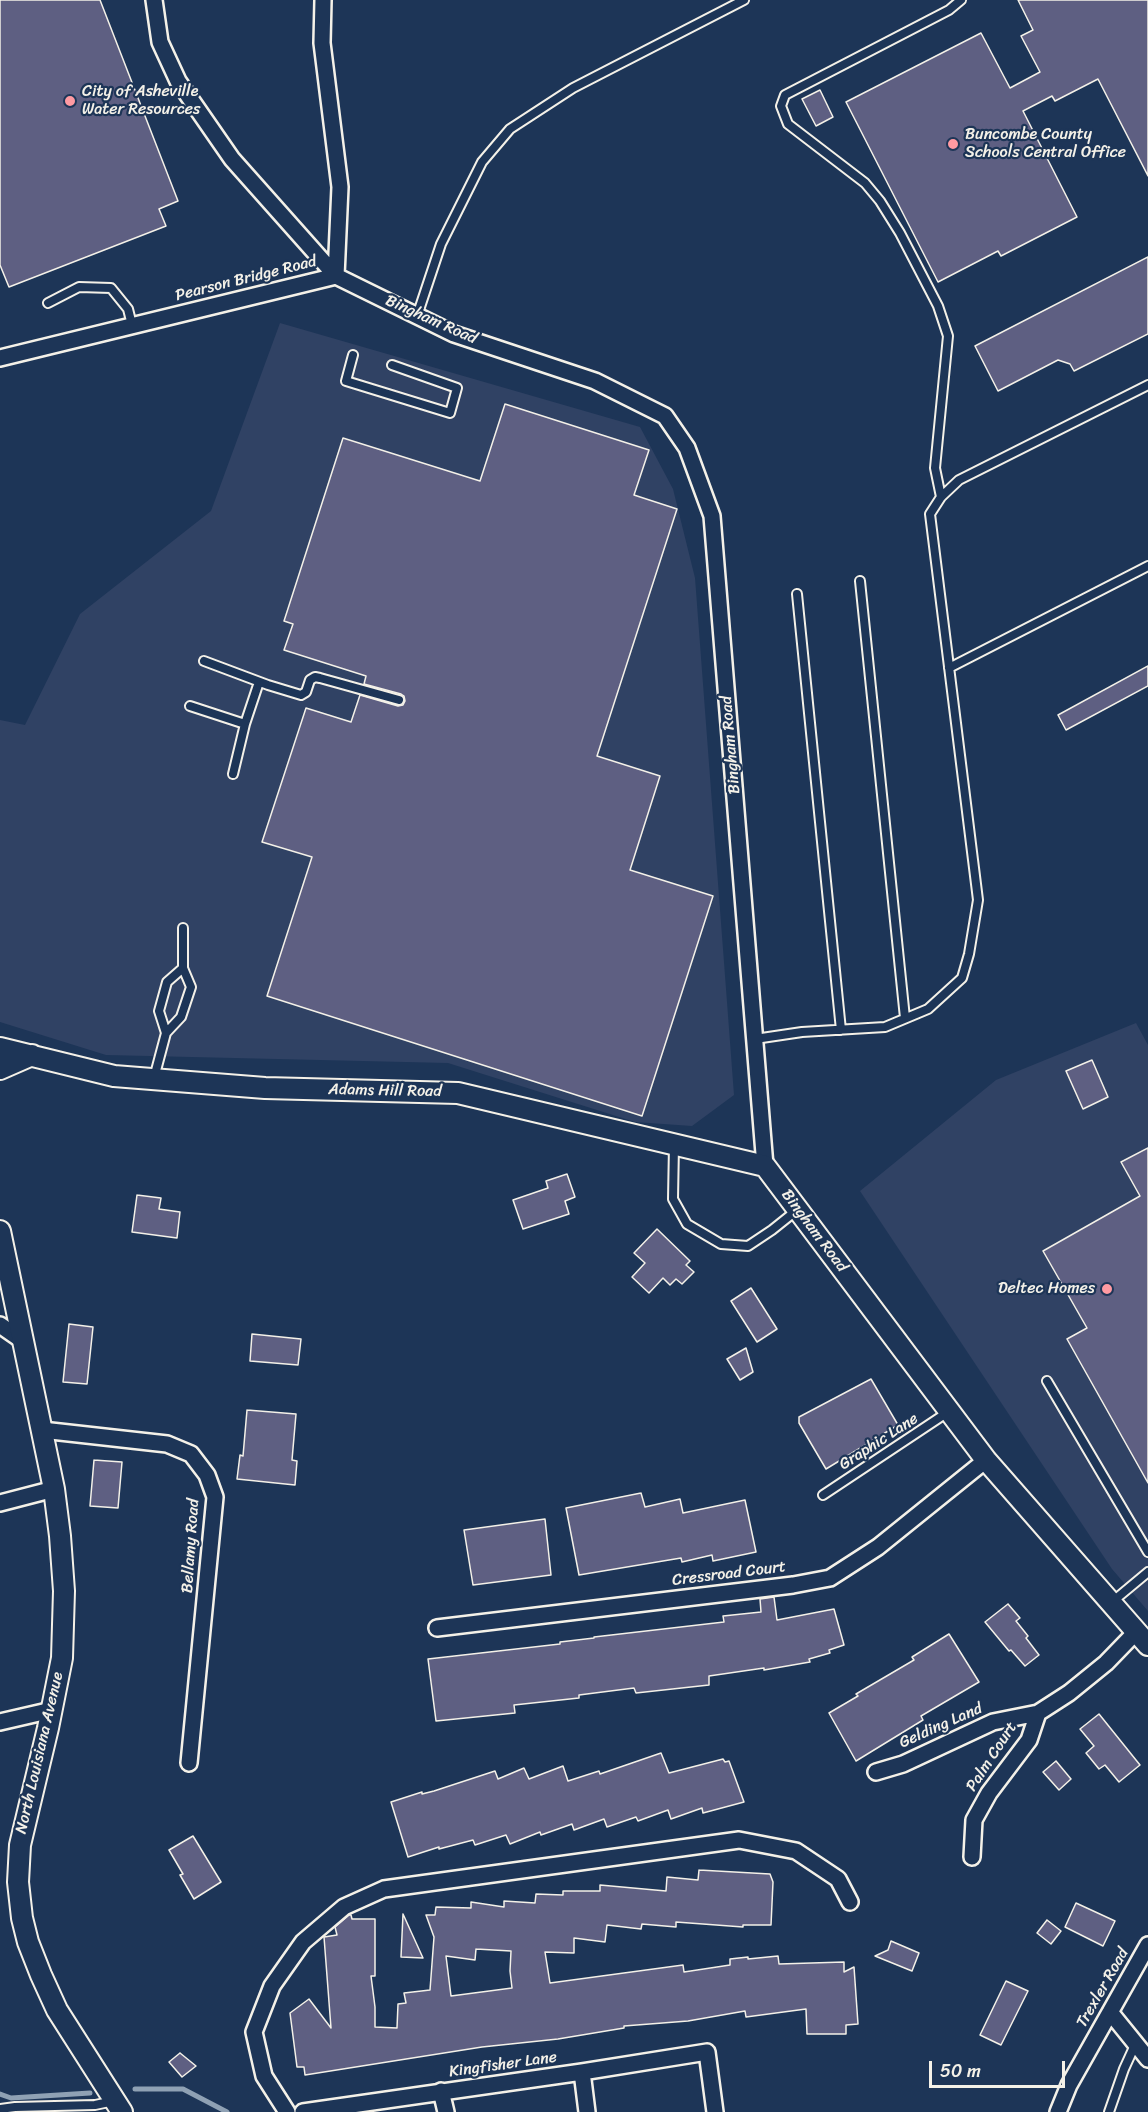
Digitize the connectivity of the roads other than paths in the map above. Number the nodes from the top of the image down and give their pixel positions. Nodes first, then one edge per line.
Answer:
1 (154, 0) edge
2 (323, 0) edge
3 (744, 0) edge
4 (961, 0) edge
5 (336, 276) junction
6 (48, 303) dead end
7 (417, 316) junction
8 (132, 326) junction
9 (353, 355) dead end
10 (0, 358) edge
11 (392, 365) dead end
12 (1148, 385) edge
13 (941, 496) junction
14 (1148, 566) edge
15 (861, 581) dead end
16 (797, 594) dead end
17 (204, 661) dead end
18 (949, 668) junction
19 (259, 682) junction
20 (399, 700) dead end
21 (190, 706) dead end
22 (245, 724) junction
23 (233, 774) dead end
24 (183, 928) dead end
25 (183, 968) junction
26 (905, 1018) junction
27 (841, 1030) junction
28 (166, 1033) junction
29 (755, 1039) junction
30 (0, 1048) edge
31 (32, 1055) junction
32 (0, 1070) edge
33 (153, 1079) junction
34 (674, 1145) junction
35 (765, 1166) junction
36 (798, 1209) junction
37 (0, 1231) edge
38 (5, 1271) edge
39 (0, 1325) edge
40 (23, 1341) junction
41 (1047, 1381) dead end
42 (950, 1411) junction
43 (42, 1430) junction
44 (986, 1460) junction
45 (54, 1489) junction
46 (823, 1495) dead end
47 (0, 1503) edge
48 (1148, 1552) edge
49 (1148, 1572) edge
50 (1110, 1603) junction
51 (437, 1628) dead end
52 (1142, 1639) edge
53 (52, 1710) junction
54 (1038, 1713) junction
55 (0, 1722) edge
56 (189, 1763) dead end
57 (876, 1772) dead end
58 (972, 1857) dead end
59 (850, 1902) dead end
60 (1148, 1945) edge
61 (1110, 2012) junction
62 (1135, 2045) junction
63 (1148, 2059) edge
64 (582, 2072) junction
65 (441, 2091) junction
66 (119, 2106) edge
67 (0, 2109) edge
68 (287, 2112) edge
69 (303, 2112) edge
70 (446, 2112) edge
71 (587, 2112) edge
72 (716, 2112) edge
73 (1058, 2112) edge
74 (1109, 2112) edge

1 - 5 street, Bingham Road
2 - 5 street, Pearson Bridge Road
3 - 7 lane
4 - 13 lane
5 - 7 street, Bingham Road
5 - 8 street, Pearson Bridge Road
6 - 8 lane
7 - 29 street, Bingham Road
8 - 10 street, Pearson Bridge Road
9 - 11 lane
12 - 13 lane
13 - 18 lane
14 - 18 lane
15 - 26 lane
16 - 27 lane
17 - 19 lane
18 - 26 lane
19 - 20 lane
19 - 22 lane
21 - 22 lane
22 - 23 lane
24 - 25 lane
25 - 28 lane
25 - 28 lane
26 - 27 lane
27 - 29 lane
28 - 33 lane
29 - 35 street, Bingham Road
30 - 31 street, Adams Hill Road
31 - 32 street
31 - 33 street, Adams Hill Road
33 - 34 street, Adams Hill Road
34 - 35 street, Adams Hill Road
34 - 36 lane
35 - 36 street, Bingham Road
36 - 42 street, Bingham Road
37 - 38 street, North Louisiana Avenue
38 - 40 street, North Louisiana Avenue
39 - 40 street
40 - 43 street, North Louisiana Avenue
41 - 48 lane
42 - 44 street, Bingham Road
42 - 46 lane, Graphic Lane
43 - 45 street, North Louisiana Avenue
43 - 56 street, Bellamy Road
44 - 50 street, Bingham Road
44 - 51 street, Cressroad Court
45 - 47 street
45 - 53 street, North Louisiana Avenue
49 - 50 lane
50 - 52 street, Bingham Road
52 - 54 street, Gelding Land
53 - 55 street
53 - 66 street, North Louisiana Avenue
54 - 57 street, Gelding Land
54 - 58 street, Palm Court
59 - 68 street
60 - 61 street, Trexler Road
61 - 62 street
61 - 73 street, Trexler Road
62 - 63 street
62 - 74 lane
64 - 65 street, Kingfisher Lane
64 - 71 street
64 - 72 street, Kingfisher Lane
65 - 69 street, Kingfisher Lane
65 - 70 street
66 - 67 lane

